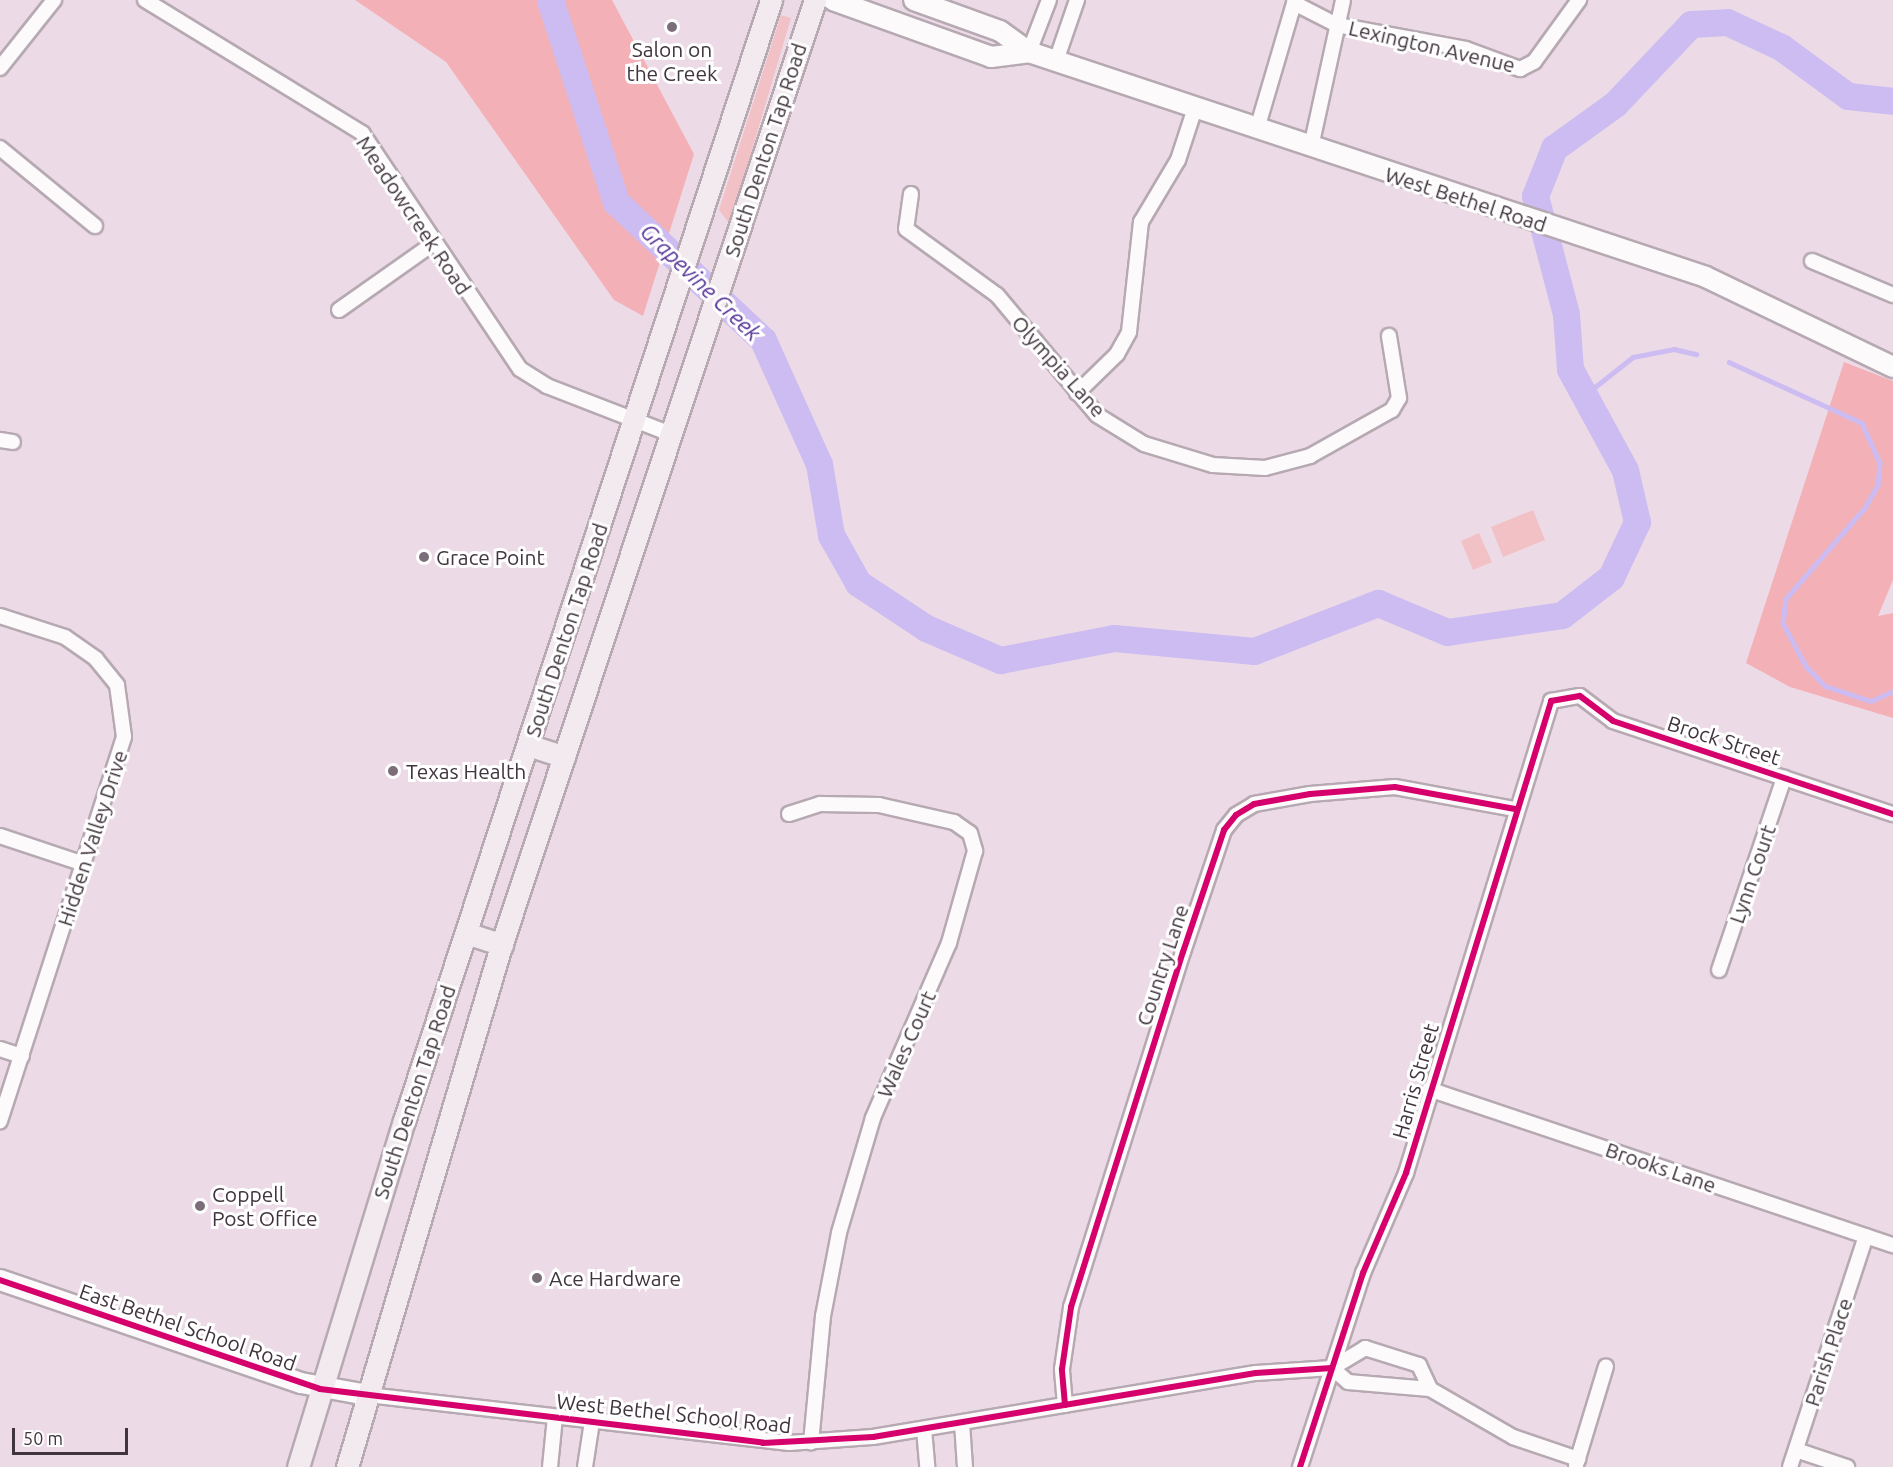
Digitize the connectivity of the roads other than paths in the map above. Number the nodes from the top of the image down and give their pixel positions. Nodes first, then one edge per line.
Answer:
1 (54, 0) edge
2 (144, 0) edge
3 (771, 0) edge
4 (815, 0) edge
5 (833, 0) edge
6 (914, 0) edge
7 (1049, 0) edge
8 (1077, 0) edge
9 (1343, 0) edge
10 (1580, 0) edge
11 (1294, 1) edge
12 (1337, 25) junction
13 (1029, 52) junction
14 (1056, 61) junction
15 (0, 68) edge
16 (1195, 108) junction
17 (1257, 129) junction
18 (1311, 147) junction
19 (0, 148) edge
20 (911, 194) dead end
21 (95, 226) dead end
22 (434, 243) junction
23 (1812, 261) dead end
24 (1893, 295) edge
25 (339, 310) dead end
26 (1389, 336) dead end
27 (1893, 367) edge
28 (1077, 393) junction
29 (635, 422) junction
30 (671, 434) junction
31 (0, 616) edge
32 (1551, 701) joint
33 (528, 746) junction
34 (564, 757) junction
35 (1784, 778) junction
36 (1515, 809) junction
37 (789, 814) dead end
38 (1893, 814) edge
39 (0, 836) edge
40 (84, 864) junction
41 (466, 933) junction
42 (502, 945) junction
43 (1719, 970) dead end
44 (0, 1048) edge
45 (22, 1056) junction
46 (1429, 1089) junction
47 (0, 1122) edge
48 (1866, 1236) junction
49 (1893, 1245) edge
50 (0, 1280) edge
51 (1605, 1366) dead end
52 (1332, 1368) junction
53 (320, 1389) junction
54 (1430, 1389) junction
55 (368, 1395) junction
56 (1065, 1405) junction
57 (555, 1417) junction
58 (592, 1422) junction
59 (962, 1423) junction
60 (924, 1429) junction
61 (811, 1442) junction
62 (1796, 1450) junction
63 (1576, 1463) edge
64 (298, 1467) edge
65 (347, 1467) edge
66 (550, 1467) edge
67 (585, 1467) edge
68 (927, 1467) edge
69 (965, 1467) edge
70 (1300, 1467) edge
71 (1790, 1467) edge
72 (1847, 1467) edge

1 - 15 street
2 - 22 street, Meadowcreek Road
3 - 29 main road, South Denton Tap Road
4 - 30 main road, South Denton Tap Road
5 - 13 main road, West Bethel Road
6 - 13 main road, West Bethel Road
7 - 13 street
8 - 14 street
9 - 12 street
10 - 12 street, Lexington Avenue
11 - 12 street, Lexington Avenue
11 - 17 street
12 - 18 street
13 - 14 main road, West Bethel Road
14 - 16 main road, West Bethel Road
16 - 17 main road, West Bethel Road
16 - 28 street
17 - 18 main road, West Bethel Road
18 - 27 main road, West Bethel Road
19 - 21 street
20 - 28 street, Olympia Lane
22 - 25 street
22 - 29 street, Meadowcreek Road
23 - 24 street
26 - 28 street, Olympia Lane
29 - 30 street, Meadowcreek Road
29 - 33 main road, South Denton Tap Road
30 - 34 main road, South Denton Tap Road
31 - 40 street, Hidden Valley Drive
32 - 35 street, Brock Street
32 - 36 street, Harris Street
33 - 34 main road
33 - 41 main road, South Denton Tap Road
34 - 42 main road, South Denton Tap Road
35 - 38 street, Brock Street
35 - 43 street, Lynn Court
36 - 46 street, Harris Street
36 - 56 street, Country Lane
37 - 61 street, Wales Court
39 - 40 street
40 - 45 street, Hidden Valley Drive
41 - 42 main road
41 - 53 main road, South Denton Tap Road
42 - 55 main road, South Denton Tap Road
44 - 45 street
45 - 47 street, Hidden Valley Drive
46 - 48 street, Brooks Lane
46 - 52 street, Harris Street
48 - 49 street, Brooks Lane
48 - 62 street, Parish Place
50 - 53 main road, East Bethel School Road
51 - 63 street
52 - 54 street
52 - 54 street
52 - 56 street, West Bethel School Road
52 - 70 street, Harris Street
53 - 55 main road, East Bethel School Road
53 - 64 main road, South Denton Tap Road
54 - 63 street
55 - 57 street, West Bethel School Road
55 - 65 main road, South Denton Tap Road
56 - 59 street, West Bethel School Road
57 - 58 street, West Bethel School Road
57 - 66 street
58 - 61 street, West Bethel School Road
58 - 67 street
59 - 60 street, West Bethel School Road
59 - 69 street
60 - 61 street, West Bethel School Road
60 - 68 street
62 - 71 street, Parish Place
62 - 72 street

